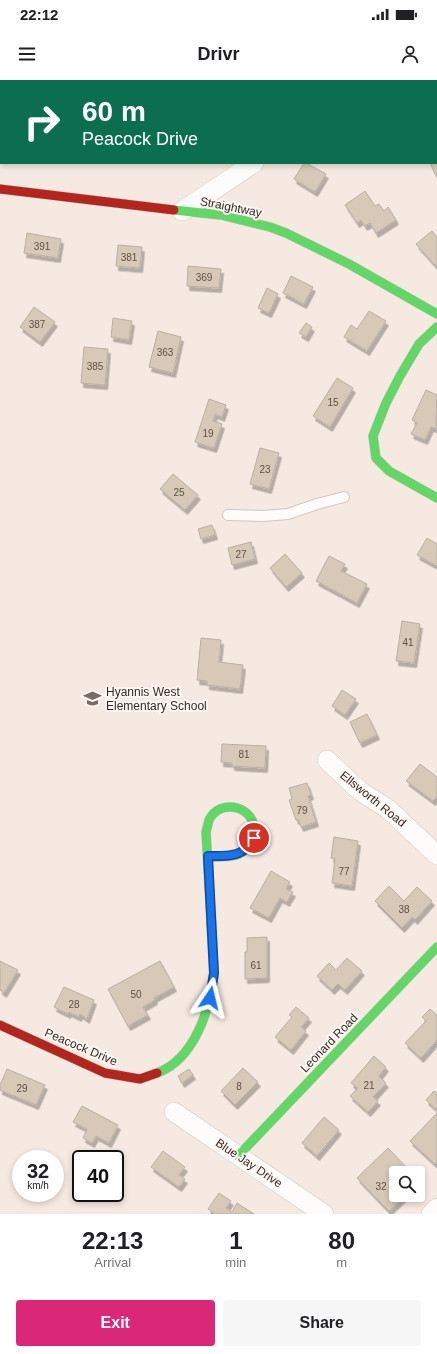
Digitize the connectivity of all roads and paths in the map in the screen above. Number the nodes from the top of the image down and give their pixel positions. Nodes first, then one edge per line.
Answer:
1 (252, 164) edge
2 (0, 189) edge
3 (182, 211) junction
4 (437, 314) edge
5 (437, 327) edge
6 (344, 497) dead end
7 (437, 498) edge
8 (228, 515) dead end
9 (327, 760) dead end
10 (437, 855) edge
11 (208, 856) junction
12 (437, 947) edge
13 (0, 1025) edge
14 (174, 1112) dead end
15 (238, 1156) junction
16 (437, 1208) edge
17 (324, 1214) edge
18 (431, 1214) edge

1 - 3 street
2 - 3 street, Straightway
3 - 4 street, Straightway
5 - 7 street
6 - 8 lane
9 - 10 street, Ellsworth Road
11 - 11 street, Peacock Drive
11 - 13 street, Peacock Drive
12 - 15 street, Leonard Road
14 - 15 street, Blue Jay Drive
15 - 17 street, Blue Jay Drive
16 - 18 street

